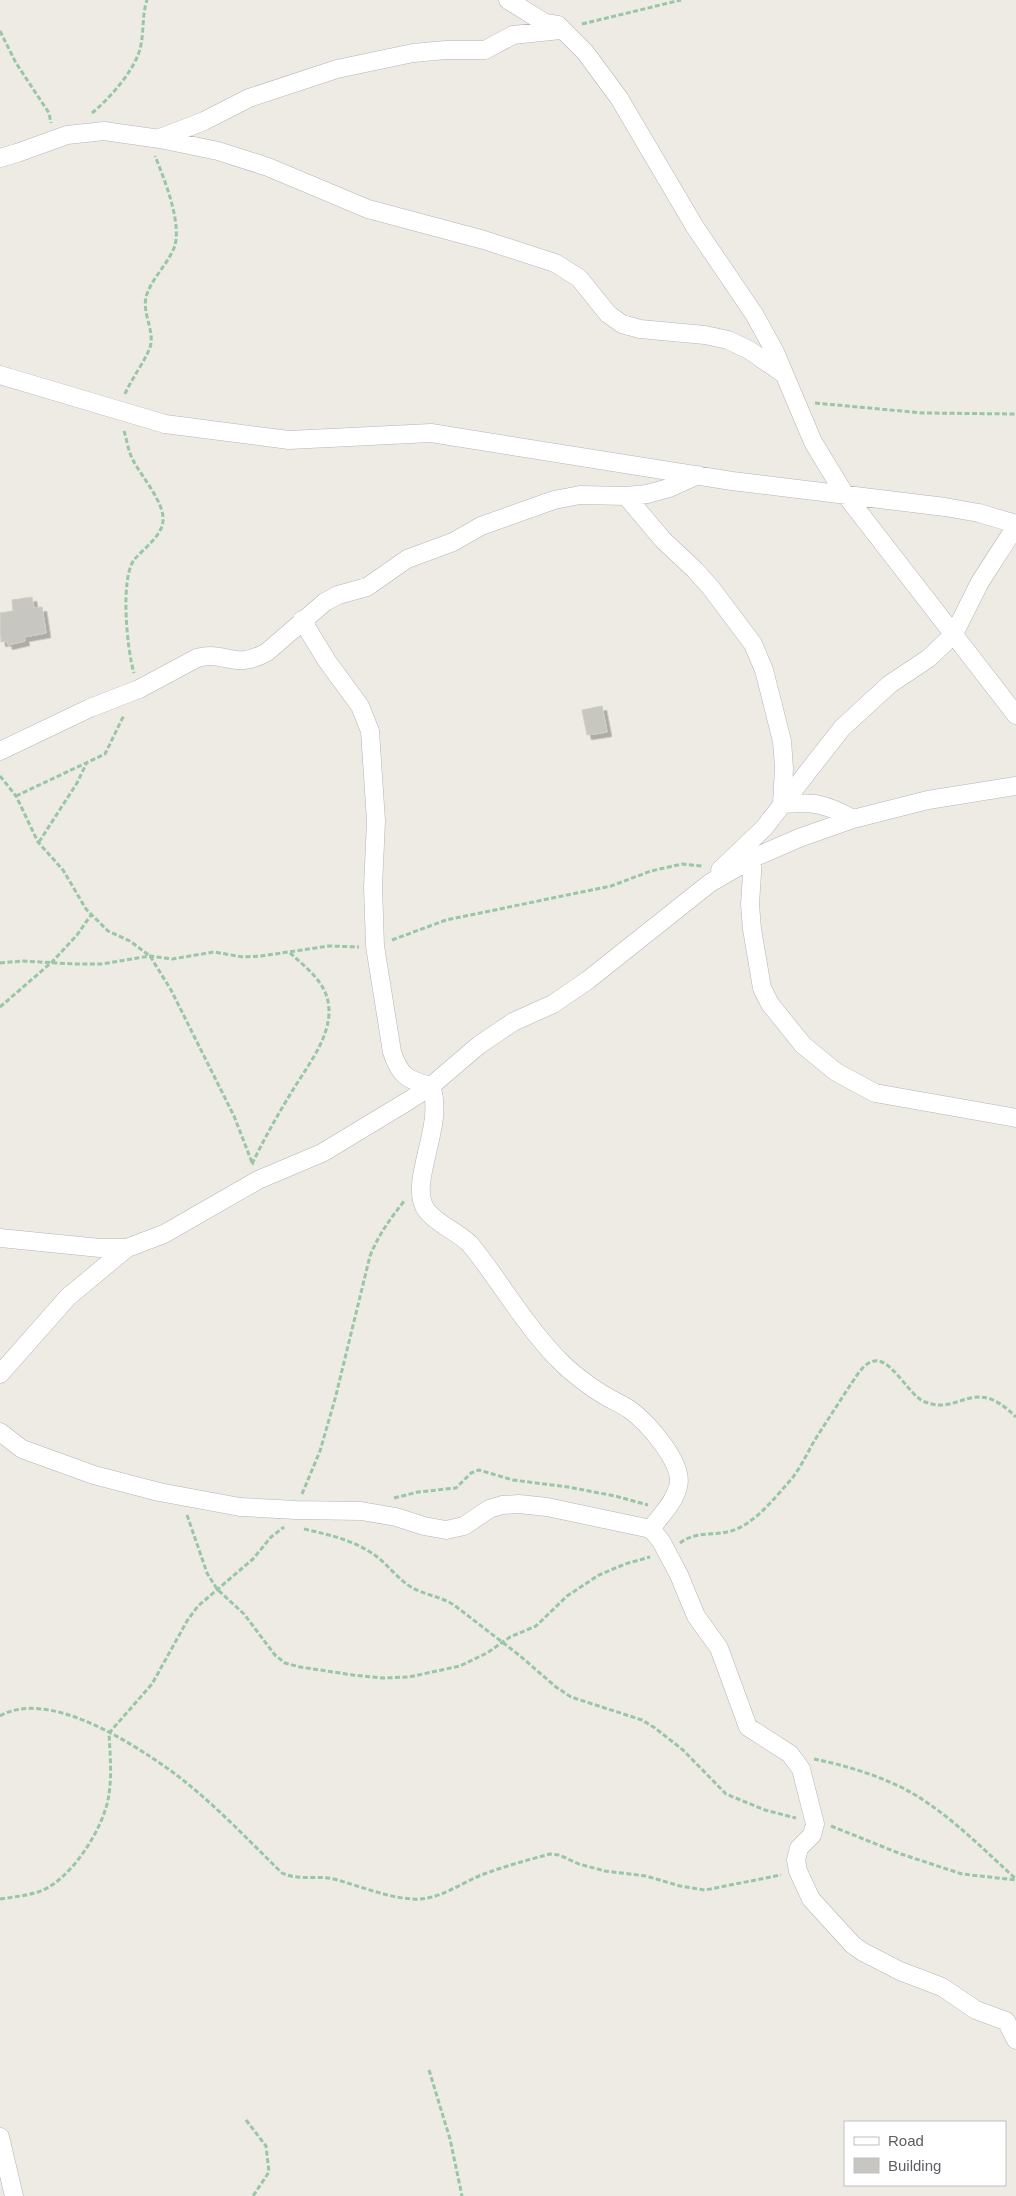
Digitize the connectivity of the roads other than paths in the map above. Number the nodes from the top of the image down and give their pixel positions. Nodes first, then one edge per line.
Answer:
1 (508, 0) edge
2 (562, 29) junction
3 (154, 138) junction
4 (0, 158) edge
5 (784, 374) junction
6 (0, 375) edge
7 (698, 475) junction
8 (844, 493) junction
9 (626, 496) junction
10 (1016, 525) edge
11 (302, 620) junction
12 (954, 634) junction
13 (1016, 715) edge
14 (0, 751) edge
15 (1016, 786) edge
16 (782, 804) junction
17 (853, 819) junction
18 (753, 858) junction
19 (716, 876) junction
20 (431, 1086) junction
21 (1016, 1118) edge
22 (0, 1238) edge
23 (127, 1248) junction
24 (0, 1374) edge
25 (0, 1432) edge
26 (651, 1529) junction
27 (1016, 2040) edge
28 (0, 2137) edge
29 (14, 2196) edge

1 - 2 street
2 - 3 street
2 - 5 street
3 - 4 street
3 - 5 street
5 - 8 street
6 - 7 street
7 - 8 street
7 - 9 street
8 - 10 street
8 - 12 street
9 - 11 street
9 - 16 street
10 - 12 street
11 - 14 street
11 - 20 street
12 - 13 street
12 - 16 street
15 - 17 street
16 - 17 street
16 - 19 street
17 - 18 street
18 - 19 street
18 - 21 street
19 - 20 street
20 - 23 street
20 - 26 street
22 - 23 street
23 - 24 street
25 - 26 street
26 - 27 street
28 - 29 street

